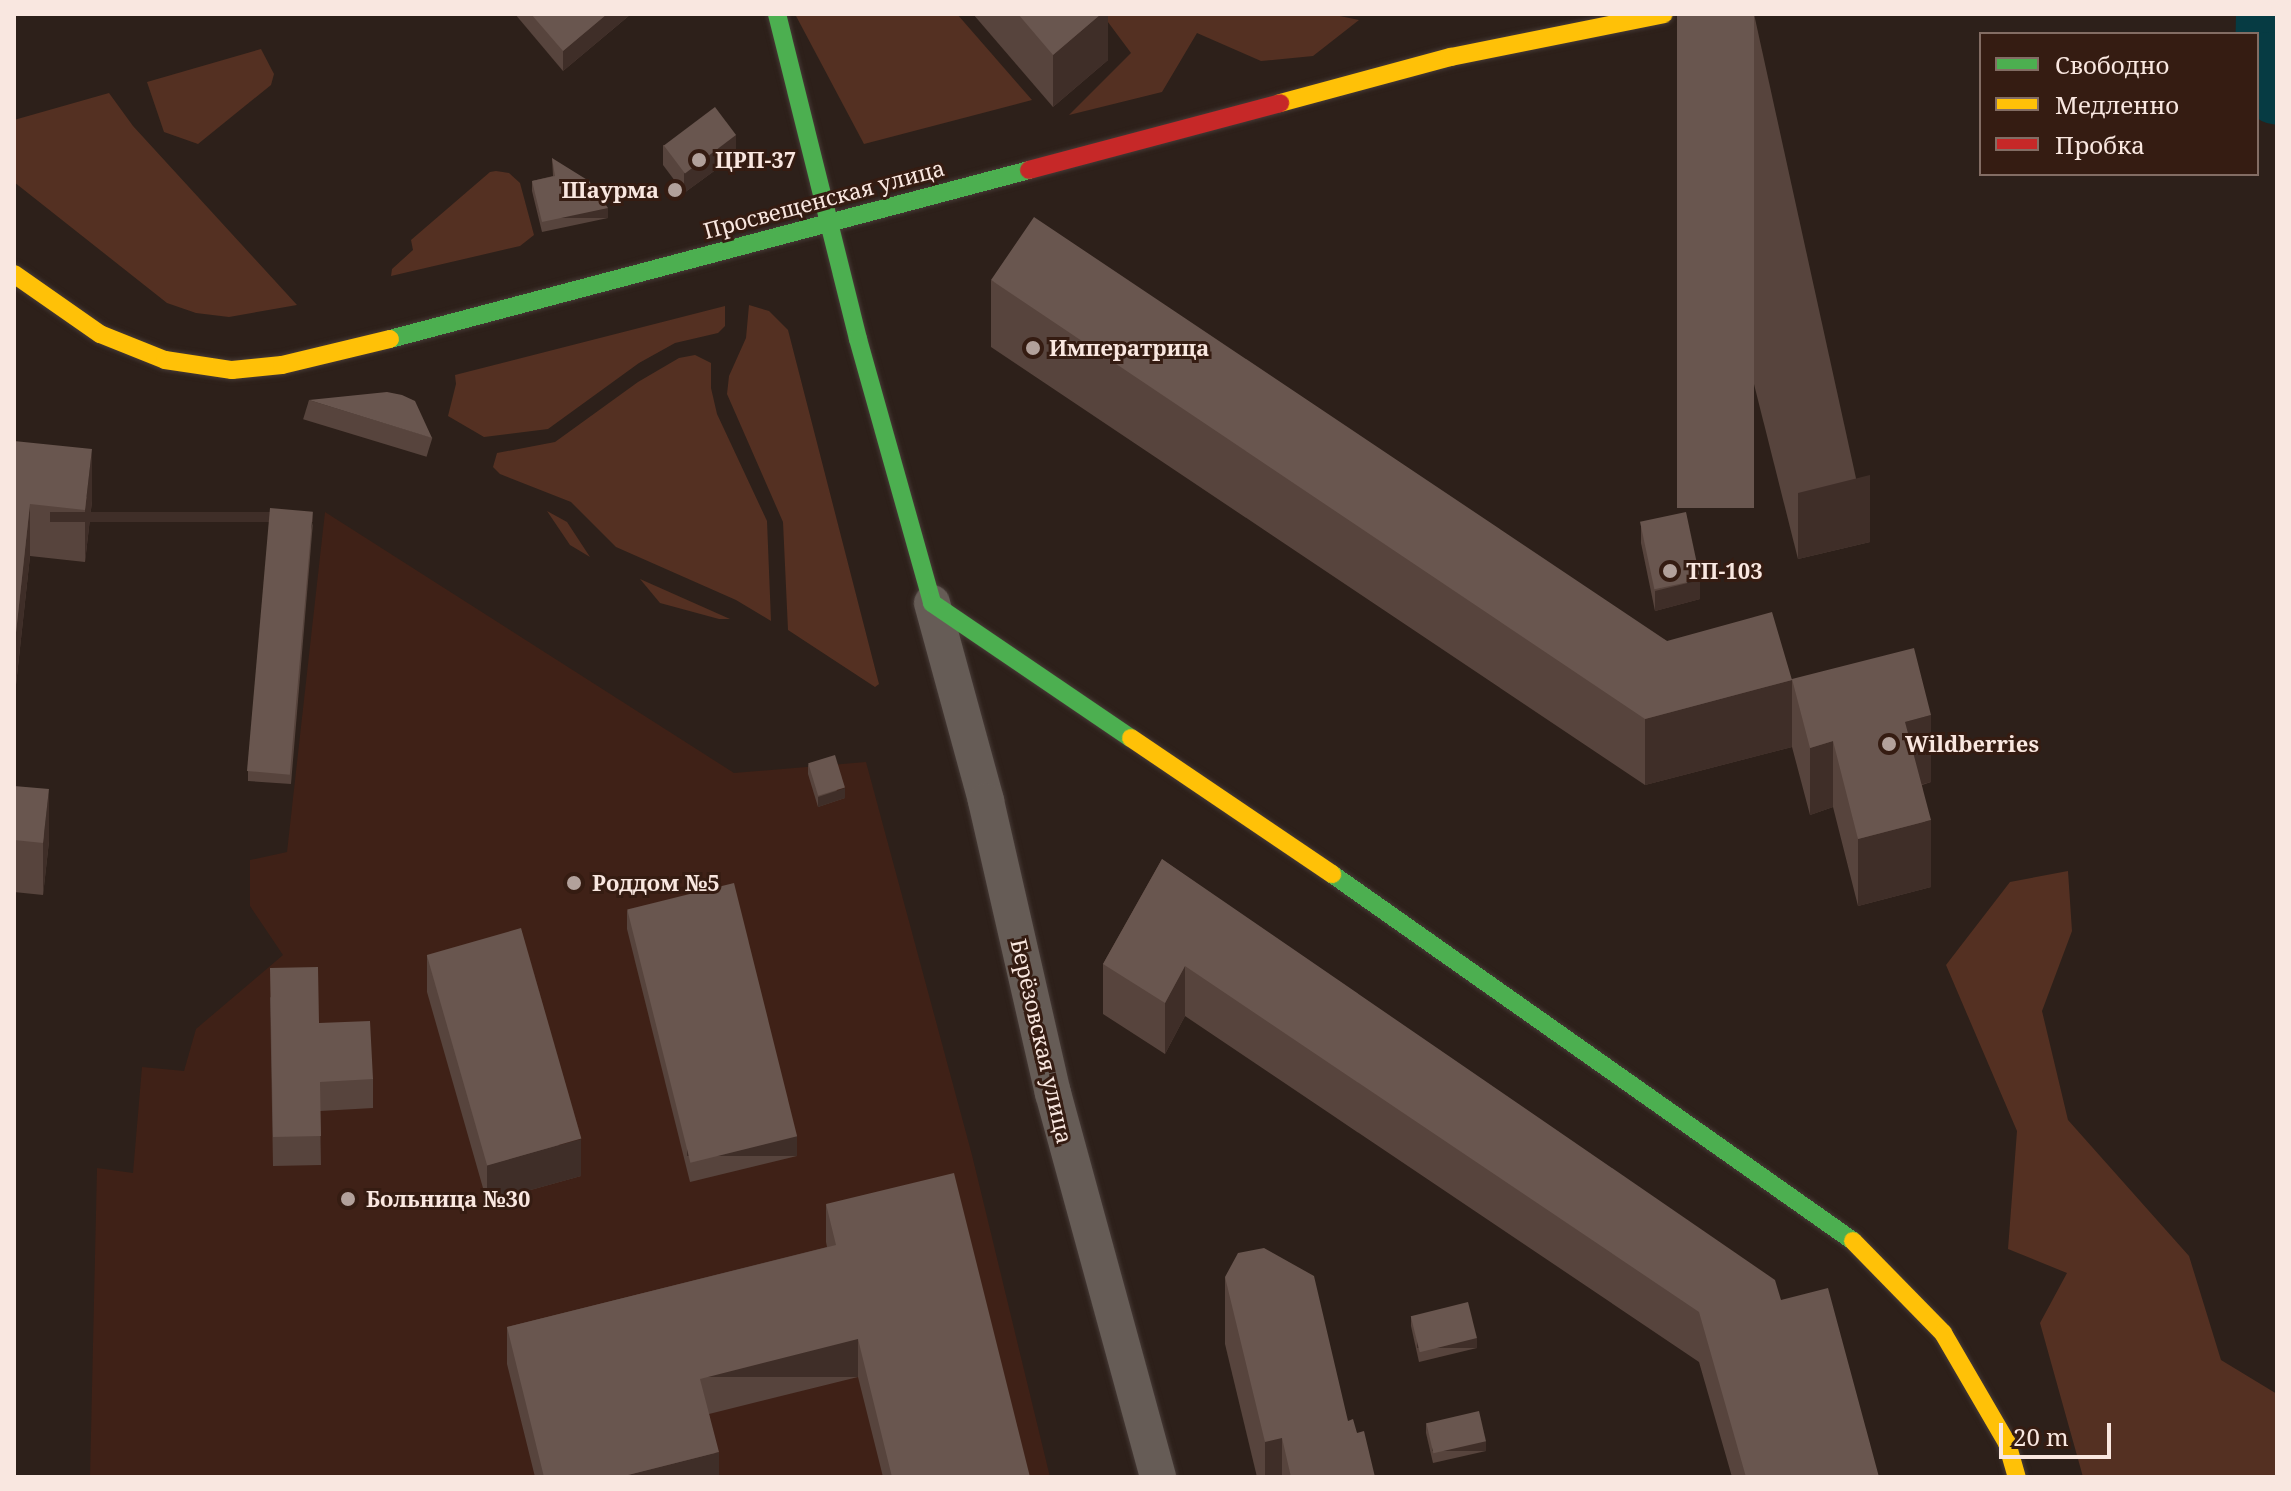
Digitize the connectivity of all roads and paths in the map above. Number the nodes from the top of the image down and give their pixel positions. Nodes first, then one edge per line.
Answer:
1 (777, 14) edge
2 (1664, 14) edge
3 (828, 222) junction
4 (14, 274) edge
5 (14, 295) edge
6 (44, 298) junction
7 (932, 603) junction
8 (1158, 1477) edge
9 (2017, 1477) edge

1 - 3 street
2 - 3 street, Просвещенская улица
3 - 6 street, Просвещенская улица
3 - 7 street
4 - 6 street, Просвещенская улица
5 - 6 street
7 - 8 street, Берёзовская улица
7 - 9 street

